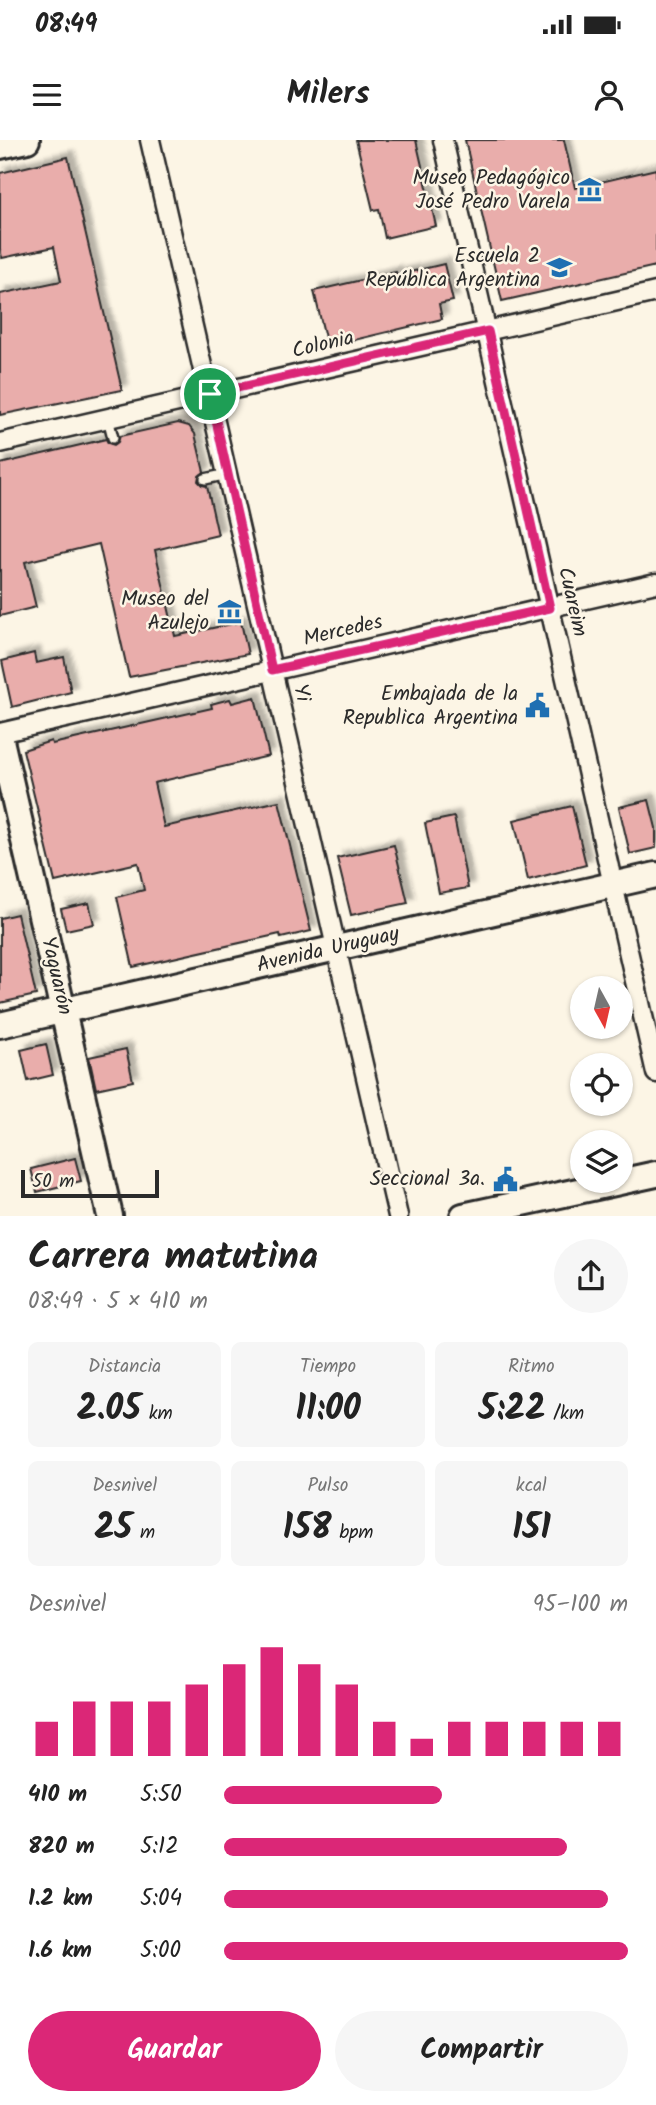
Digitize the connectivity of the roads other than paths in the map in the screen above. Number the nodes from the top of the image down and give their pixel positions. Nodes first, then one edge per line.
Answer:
1 (27, 140) edge
2 (150, 140) edge
3 (443, 140) edge
4 (0, 146) edge
5 (656, 292) edge
6 (488, 331) junction
7 (210, 394) junction
8 (108, 418) junction
9 (113, 438) dead end
10 (0, 443) edge
11 (228, 474) junction
12 (205, 479) dead end
13 (656, 583) edge
14 (550, 608) junction
15 (272, 670) junction
16 (0, 734) edge
17 (656, 875) edge
18 (611, 885) junction
19 (335, 948) junction
20 (64, 1010) junction
21 (0, 1025) edge
22 (656, 1073) edge
23 (656, 1174) edge
24 (110, 1216) edge
25 (398, 1216) edge
26 (463, 1216) edge

1 - 4 street
2 - 7 street, Yi
3 - 6 street, Cuareim
5 - 6 street, Colonia
6 - 7 street, Colonia
6 - 14 street, Cuareim
7 - 8 street, Colonia
7 - 11 street, Yi
8 - 9 lane
8 - 10 street, Colonia
11 - 12 lane
11 - 15 street, Yi
13 - 14 street, Mercedes
14 - 15 street, Mercedes
14 - 18 street, Cuareim
15 - 16 street, Mercedes
15 - 19 street, Yi
16 - 20 street, Yaguarón
17 - 18 street, Avenida Uruguay
18 - 19 street, Avenida Uruguay
18 - 22 street, Cuareim
19 - 20 street, Avenida Uruguay
19 - 25 street, Yi
20 - 21 street, Avenida Uruguay
20 - 24 street, Yaguarón
23 - 26 street

